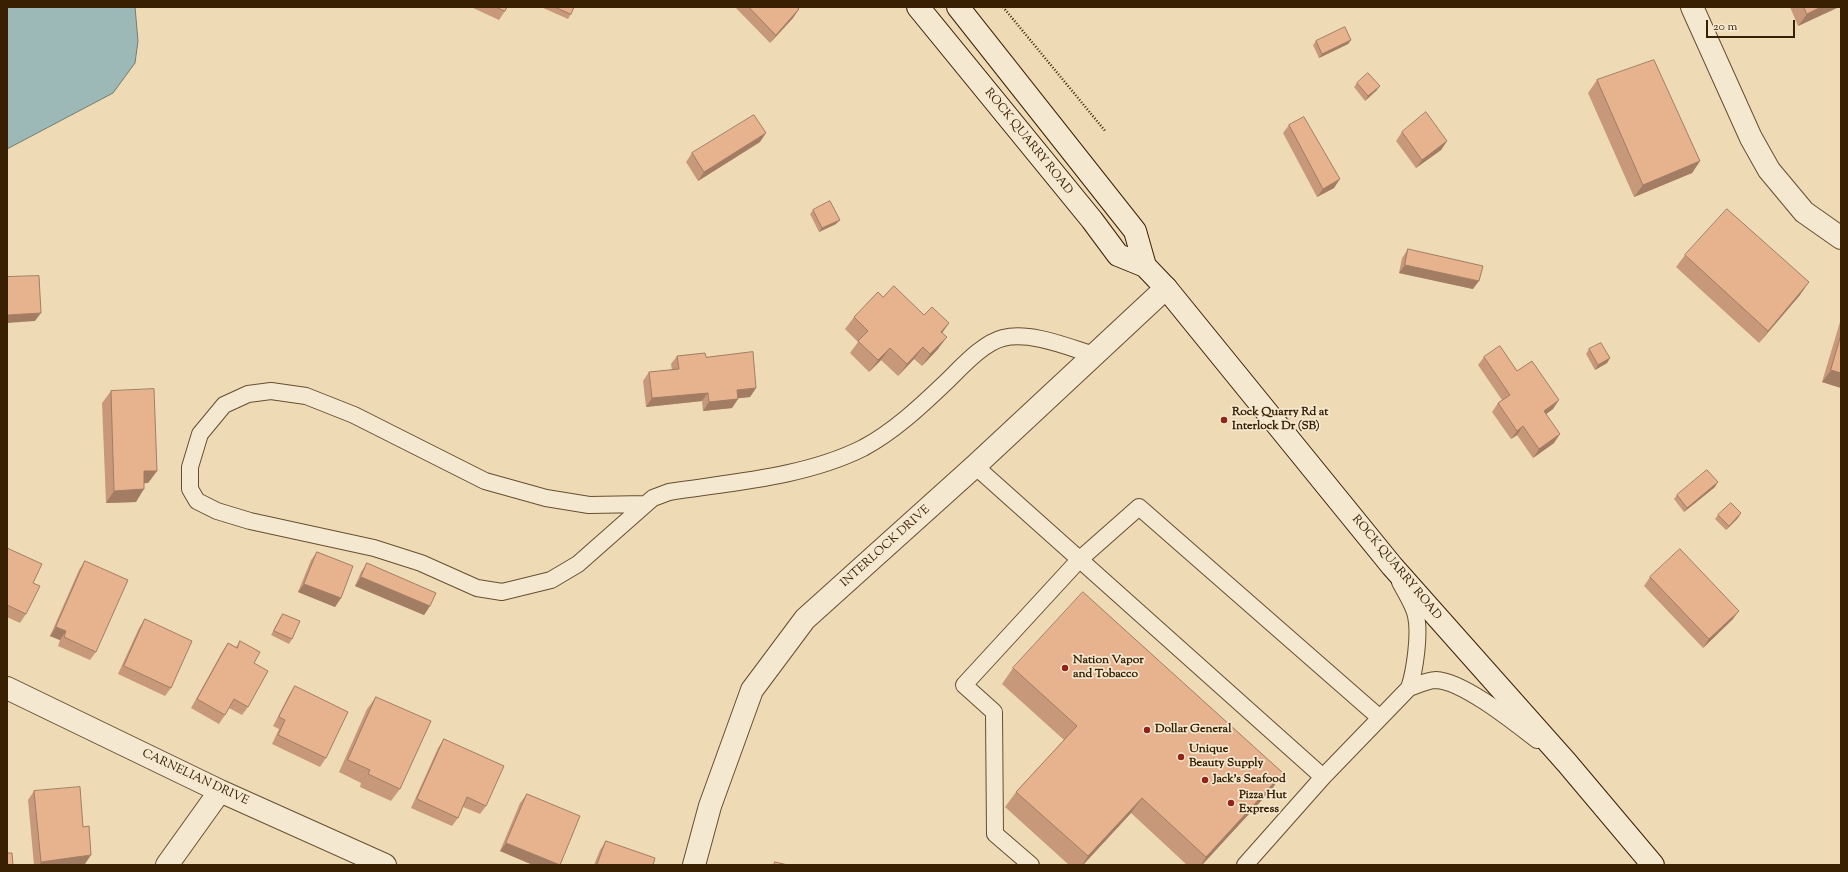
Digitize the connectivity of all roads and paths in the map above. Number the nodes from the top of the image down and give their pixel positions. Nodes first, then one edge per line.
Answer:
1 (918, 7) edge
2 (958, 7) edge
3 (1003, 7) edge
4 (1692, 7) edge
5 (1106, 132) dead end
6 (1841, 238) edge
7 (1145, 266) junction
8 (1166, 288) junction
9 (1094, 355) junction
10 (975, 466) junction
11 (646, 504) junction
12 (1079, 560) junction
13 (1392, 566) junction
14 (7, 688) edge
15 (1409, 688) junction
16 (1380, 718) junction
17 (1567, 763) junction
18 (1323, 777) junction
19 (220, 791) junction
20 (167, 865) edge
21 (385, 865) edge
22 (694, 865) edge
23 (1031, 865) edge
24 (1245, 865) edge
25 (1653, 865) edge

1 - 7 street, ROCK QUARRY ROAD
2 - 7 street, ROCK QUARRY ROAD
3 - 5 path
4 - 6 street
7 - 8 street, ROCK QUARRY ROAD
8 - 9 street, INTERLOCK DRIVE
8 - 13 street, ROCK QUARRY ROAD
9 - 10 street, INTERLOCK DRIVE
9 - 11 lane
10 - 12 lane
10 - 22 street, INTERLOCK DRIVE
11 - 11 lane
12 - 16 lane
12 - 18 lane
12 - 23 lane
13 - 15 lane
13 - 17 street, ROCK QUARRY ROAD
14 - 19 street, CARNELIAN DRIVE
15 - 16 lane
15 - 17 lane
16 - 18 lane
17 - 25 street, ROCK QUARRY ROAD
18 - 24 lane
19 - 20 street
19 - 21 street, CARNELIAN DRIVE

